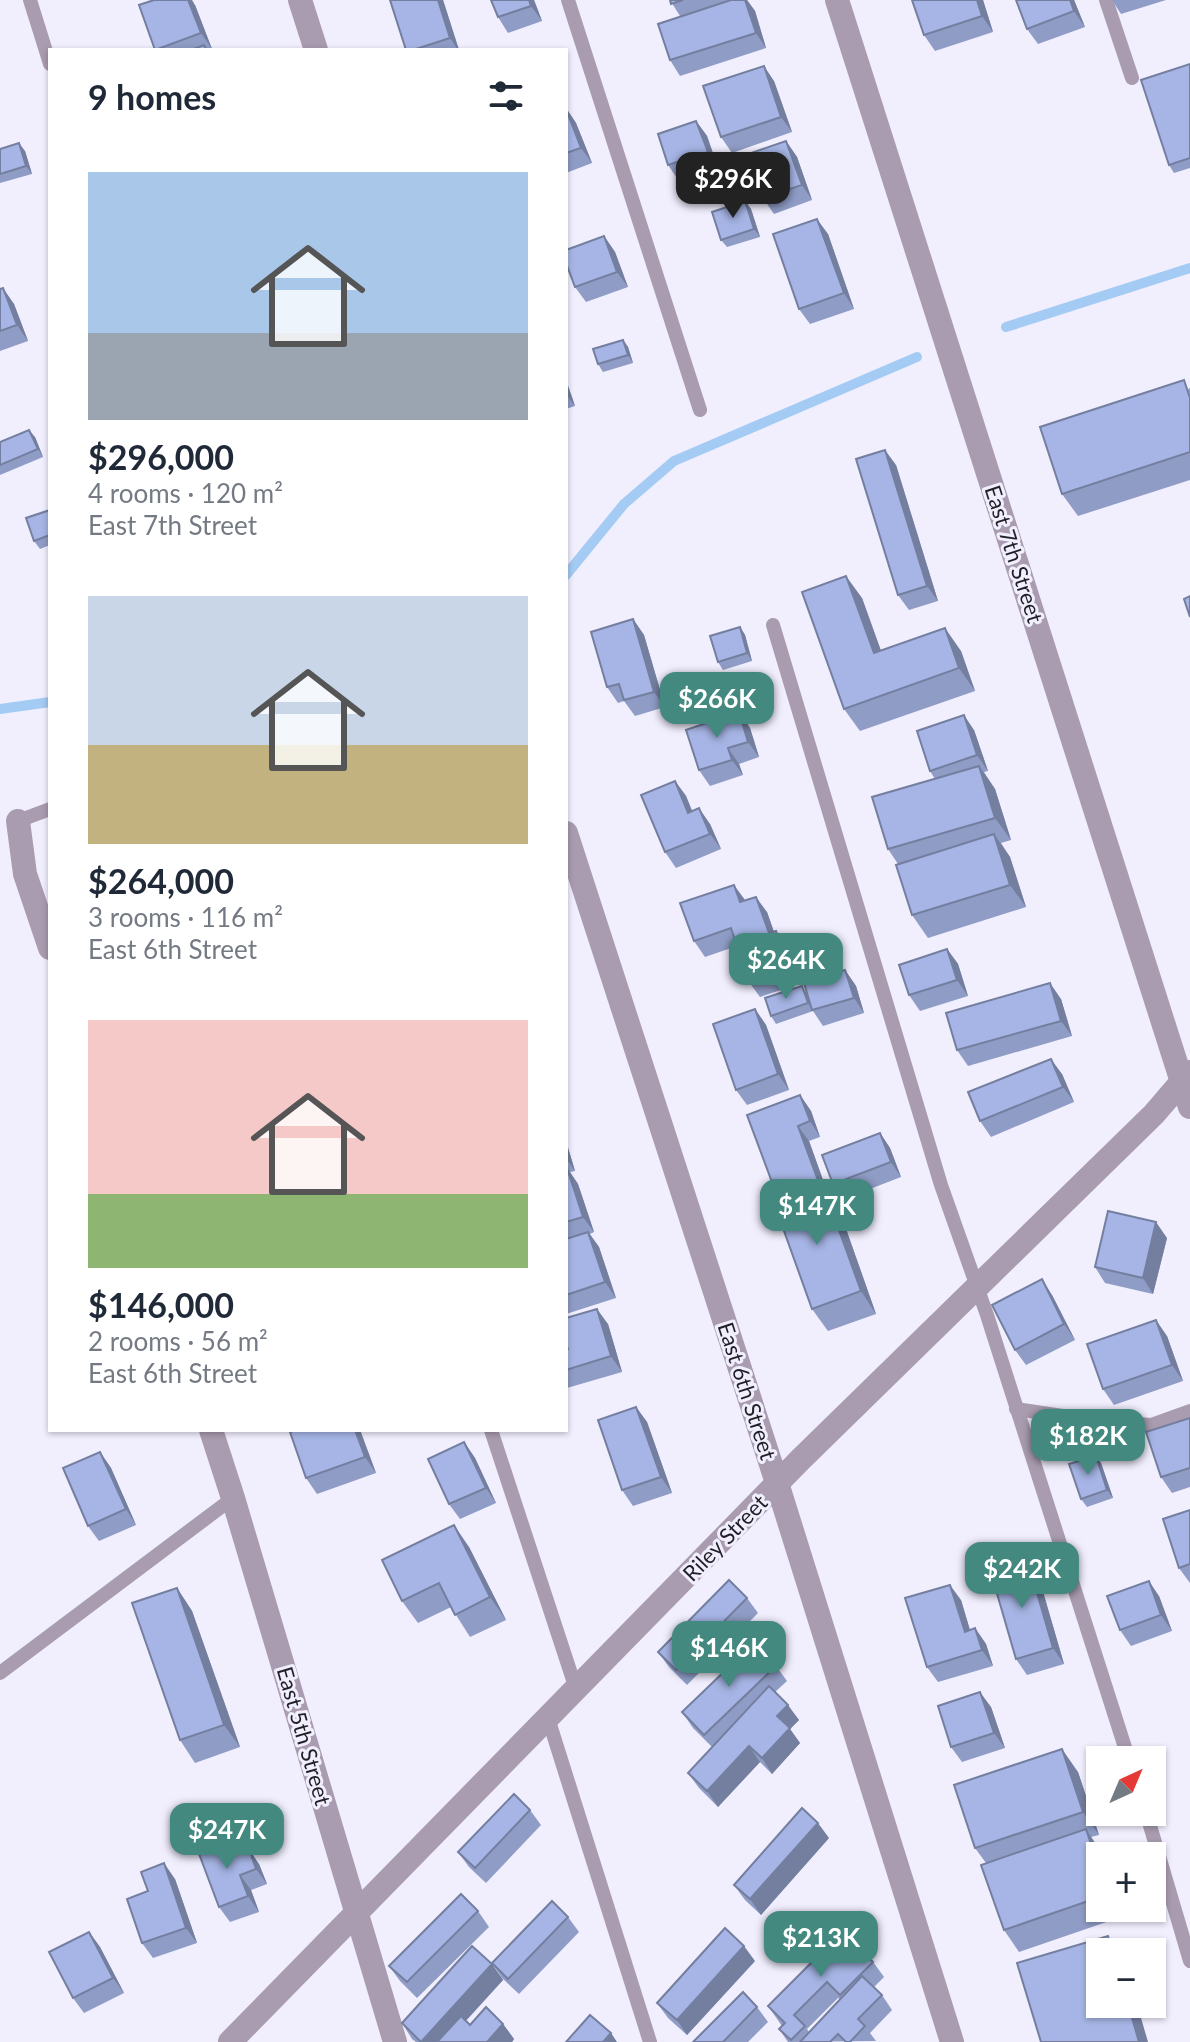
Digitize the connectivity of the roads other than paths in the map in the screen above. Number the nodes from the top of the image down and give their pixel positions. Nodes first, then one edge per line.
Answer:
1 (30, 0) edge
2 (300, 0) edge
3 (568, 0) edge
4 (837, 0) edge
5 (1106, 0) edge
6 (315, 48) edge
7 (48, 58) edge
8 (1132, 78) dead end
9 (700, 410) dead end
10 (773, 625) dead end
11 (48, 810) edge
12 (18, 821) joint
13 (568, 839) edge
14 (48, 942) edge
15 (1186, 1077) edge
16 (1190, 1107) edge
17 (978, 1287) junction
18 (1016, 1409) junction
19 (1190, 1411) edge
20 (212, 1432) edge
21 (492, 1432) edge
22 (777, 1483) junction
23 (233, 1498) junction
24 (0, 1673) edge
25 (576, 1689) junction
26 (548, 1718) junction
27 (1124, 1746) edge
28 (1150, 1826) edge
29 (356, 1912) junction
30 (1190, 1961) edge
31 (230, 2042) edge
32 (395, 2042) edge
33 (650, 2042) edge
34 (952, 2042) edge

1 - 7 lane
2 - 6 street
3 - 9 lane
4 - 15 street, East 7th Street
5 - 8 lane
10 - 17 lane
11 - 12 lane
12 - 14 street
13 - 22 street, East 6th Street
15 - 16 street, East 7th Street
15 - 17 street, Riley Street
17 - 18 lane
17 - 22 street, Riley Street
18 - 19 lane
18 - 27 lane
20 - 23 street, East 5th Street
21 - 25 lane
22 - 25 street, Riley Street
22 - 34 street, East 6th Street
23 - 24 lane
23 - 29 street, East 5th Street
25 - 26 street, Riley Street
26 - 29 street, Riley Street
26 - 33 lane
28 - 30 lane
29 - 31 street, Riley Street
29 - 32 street, East 5th Street

